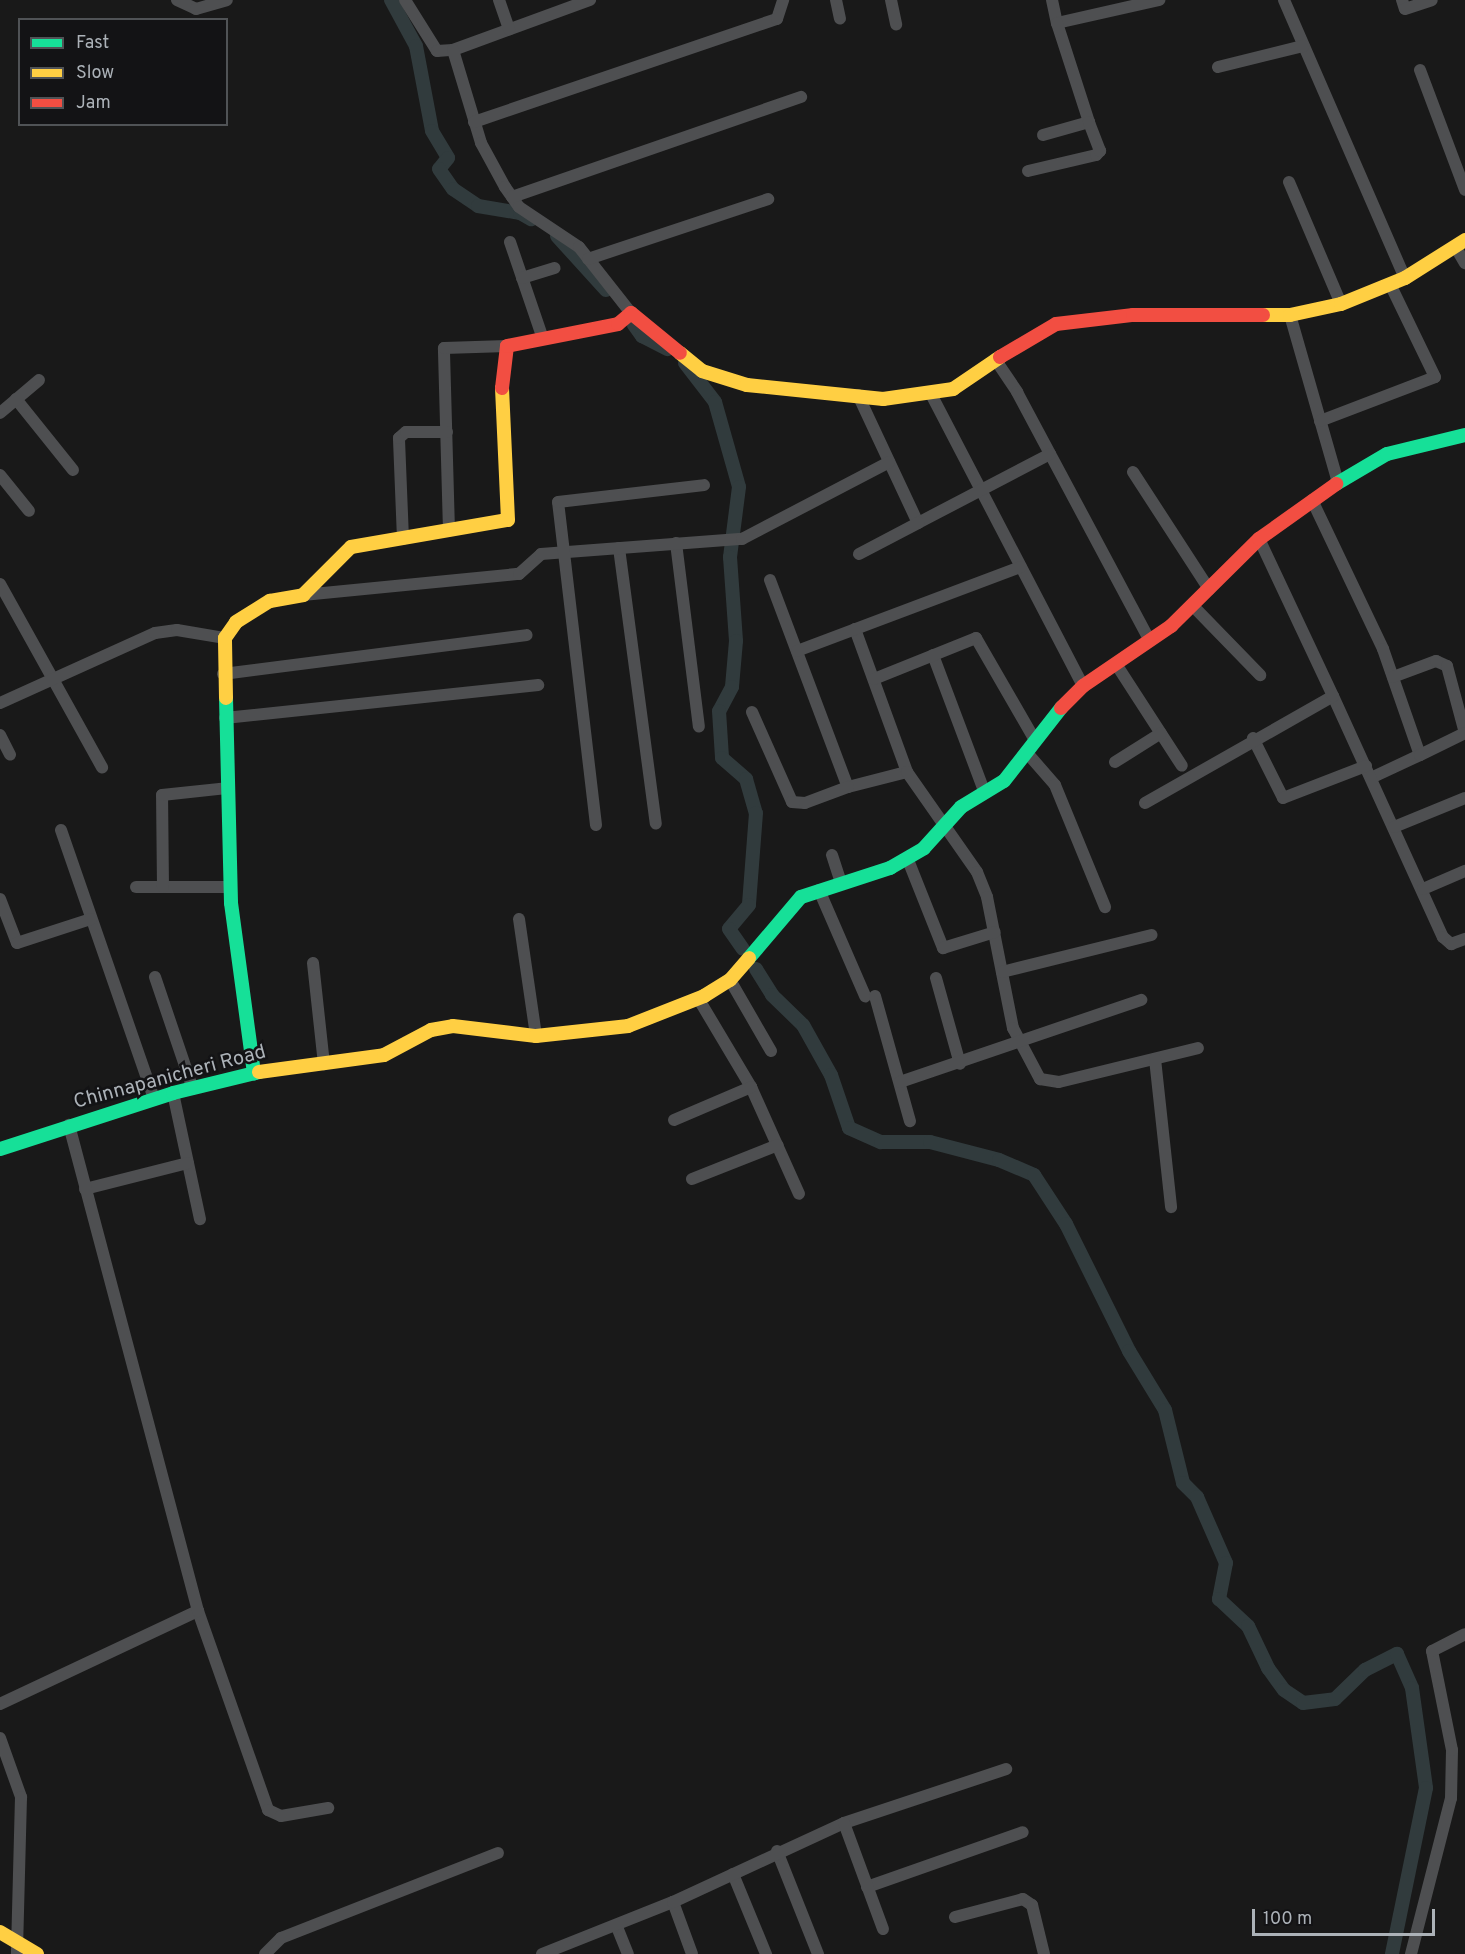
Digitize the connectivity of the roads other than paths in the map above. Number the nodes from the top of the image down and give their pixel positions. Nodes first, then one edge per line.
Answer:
1 (177, 0) edge
2 (227, 0) edge
3 (405, 0) edge
4 (499, 0) edge
5 (590, 0) edge
6 (783, 0) edge
7 (836, 0) edge
8 (891, 0) edge
9 (1052, 0) edge
10 (1159, 0) edge
11 (1284, 0) edge
12 (1402, 0) edge
13 (1432, 0) edge
14 (568, 4) edge
15 (840, 19) dead end
16 (1057, 23) junction
17 (896, 24) dead end
18 (509, 29) junction
19 (1303, 46) junction
20 (453, 50) junction
21 (1218, 67) dead end
22 (1420, 70) dead end
23 (801, 97) dead end
24 (474, 122) junction
25 (1089, 122) junction
26 (1042, 135) dead end
27 (1028, 171) dead end
28 (1289, 182) dead end
29 (1465, 190) edge
30 (512, 197) junction
31 (768, 200) dead end
32 (510, 242) dead end
33 (1460, 243) edge
34 (588, 259) junction
35 (1465, 263) edge
36 (555, 268) dead end
37 (522, 278) junction
38 (1405, 278) junction
39 (1390, 284) junction
40 (1341, 304) junction
41 (631, 313) junction
42 (1290, 315) junction
43 (543, 339) junction
44 (507, 346) junction
45 (995, 359) junction
46 (39, 380) dead end
47 (931, 394) junction
48 (858, 396) junction
49 (16, 399) junction
50 (0, 413) edge
51 (1320, 421) junction
52 (447, 432) junction
53 (1465, 435) edge
54 (1050, 454) junction
55 (889, 462) junction
56 (73, 470) dead end
57 (1133, 472) dead end
58 (0, 476) edge
59 (1338, 482) junction
60 (704, 485) dead end
61 (980, 489) junction
62 (1312, 500) junction
63 (29, 512) dead end
64 (918, 523) junction
65 (449, 531) junction
66 (404, 539) junction
67 (1259, 539) junction
68 (676, 543) junction
69 (618, 548) junction
70 (562, 552) junction
71 (859, 554) dead end
72 (1021, 567) junction
73 (770, 580) dead end
74 (0, 584) edge
75 (1209, 589) junction
76 (303, 595) junction
77 (1192, 605) junction
78 (855, 629) junction
79 (527, 635) dead end
80 (225, 638) junction
81 (1150, 641) junction
82 (797, 651) junction
83 (933, 655) junction
84 (1116, 664) junction
85 (223, 674) junction
86 (1260, 675) dead end
87 (1393, 677) junction
88 (54, 679) junction
89 (874, 679) junction
90 (538, 685) dead end
91 (1083, 686) junction
92 (1333, 696) junction
93 (0, 703) edge
94 (752, 712) dead end
95 (225, 718) junction
96 (699, 727) dead end
97 (1161, 733) junction
98 (0, 735) edge
99 (1254, 738) junction
100 (1035, 740) junction
101 (1029, 754) junction
102 (10, 755) dead end
103 (1420, 755) junction
104 (1115, 762) dead end
105 (1182, 766) dead end
106 (102, 767) dead end
107 (906, 772) junction
108 (1369, 772) junction
109 (848, 787) junction
110 (227, 788) junction
111 (985, 793) junction
112 (1465, 798) edge
113 (1145, 804) dead end
114 (656, 824) dead end
115 (596, 825) dead end
116 (946, 825) junction
117 (1394, 827) junction
118 (61, 830) dead end
119 (832, 855) dead end
120 (909, 860) junction
121 (1465, 871) edge
122 (841, 882) junction
123 (136, 887) dead end
124 (163, 887) junction
125 (230, 887) junction
126 (1423, 889) junction
127 (819, 890) junction
128 (0, 899) edge
129 (1105, 907) dead end
130 (91, 919) junction
131 (519, 919) dead end
132 (995, 932) junction
133 (1151, 935) dead end
134 (1465, 939) edge
135 (313, 963) dead end
136 (1002, 972) junction
137 (155, 977) dead end
138 (936, 978) dead end
139 (730, 980) junction
140 (698, 998) junction
141 (1141, 1000) dead end
142 (536, 1036) junction
143 (1019, 1042) junction
144 (1198, 1048) dead end
145 (771, 1051) dead end
146 (1155, 1059) junction
147 (324, 1064) junction
148 (960, 1064) junction
149 (254, 1073) junction
150 (900, 1082) junction
151 (752, 1087) junction
152 (193, 1089) junction
153 (173, 1094) junction
154 (153, 1100) junction
155 (674, 1120) dead end
156 (910, 1121) dead end
157 (69, 1125) junction
158 (778, 1145) junction
159 (0, 1149) edge
160 (188, 1163) junction
161 (692, 1179) dead end
162 (86, 1189) junction
163 (800, 1194) dead end
164 (1171, 1207) dead end
165 (200, 1219) dead end
166 (198, 1611) junction
167 (1465, 1634) edge
168 (0, 1704) edge
169 (0, 1738) edge
170 (1006, 1769) dead end
171 (328, 1808) dead end
172 (844, 1823) junction
173 (1023, 1832) dead end
174 (777, 1851) junction
175 (498, 1853) dead end
176 (733, 1874) junction
177 (867, 1887) junction
178 (673, 1902) junction
179 (955, 1917) dead end
180 (617, 1927) junction
181 (883, 1929) dead end
182 (0, 1932) edge
183 (0, 1945) edge
184 (18, 1948) edge
185 (557, 1952) edge
186 (37, 1954) edge
187 (266, 1954) edge
188 (542, 1954) edge
189 (628, 1954) edge
190 (692, 1954) edge
191 (766, 1954) edge
192 (818, 1954) edge
193 (1044, 1954) edge
194 (1411, 1954) edge

1 - 2 street
3 - 20 street
4 - 18 street
5 - 14 street
6 - 24 street
7 - 15 street
8 - 17 street
9 - 16 street
10 - 16 street
11 - 19 street
12 - 13 street
14 - 18 street
16 - 25 street
18 - 20 street
19 - 21 street
19 - 38 street
20 - 24 street
22 - 29 street
23 - 30 street
24 - 30 street
25 - 26 street
25 - 27 street
28 - 40 street
30 - 34 street
31 - 34 street
32 - 37 street
33 - 35 street
33 - 38 street
34 - 41 street
36 - 37 street
37 - 43 street
38 - 39 street
39 - 40 street
39 - 51 street
40 - 42 street
41 - 43 street
41 - 48 street
42 - 45 street
42 - 51 street
43 - 44 street
44 - 52 street
44 - 65 street
45 - 47 street
45 - 54 street
46 - 49 street
47 - 48 street
47 - 61 street
48 - 55 street
49 - 50 street
49 - 56 street
51 - 59 street
52 - 65 street
52 - 66 street
53 - 59 street, Chinnapanicheri Road
54 - 61 street
54 - 81 street
55 - 64 street
55 - 68 street
57 - 75 street
58 - 63 street
59 - 62 street, Chinnapanicheri Road
60 - 70 street
61 - 64 street
61 - 72 street
62 - 67 street, Chinnapanicheri Road
62 - 87 street
64 - 71 street
65 - 66 street
66 - 76 street
67 - 75 street, Chinnapanicheri Road
67 - 92 street
68 - 69 street
68 - 96 street
69 - 70 street
69 - 114 street
70 - 76 street
70 - 115 street
72 - 78 street
72 - 91 street
73 - 82 street
74 - 88 street
75 - 77 street, Chinnapanicheri Road
76 - 80 street
77 - 81 street, Chinnapanicheri Road
77 - 86 street
78 - 82 street
78 - 89 street
79 - 85 street
80 - 85 street
80 - 88 street
81 - 84 street, Chinnapanicheri Road
82 - 109 street
83 - 89 street
83 - 100 street
83 - 111 street
84 - 91 street, Chinnapanicheri Road
84 - 97 street
85 - 95 street
87 - 103 street
87 - 103 street
88 - 93 street
88 - 106 street
89 - 107 street
90 - 95 street
91 - 100 street, Chinnapanicheri Road
92 - 99 street
92 - 108 street
94 - 109 street
95 - 110 street
97 - 104 street
97 - 105 street
98 - 102 street
99 - 108 street
99 - 113 street
100 - 101 street, Chinnapanicheri Road
101 - 111 street, Chinnapanicheri Road
101 - 129 street
103 - 108 street
107 - 109 street
107 - 116 street
108 - 117 street
110 - 124 street
110 - 125 street
111 - 116 street, Chinnapanicheri Road
112 - 117 street
116 - 120 street, Chinnapanicheri Road
116 - 132 street
117 - 126 street
118 - 130 street
119 - 122 street
120 - 122 street, Chinnapanicheri Road
120 - 132 street
121 - 126 street
122 - 127 street, Chinnapanicheri Road
123 - 124 street
124 - 125 street
125 - 149 street
126 - 134 street
127 - 139 street, Chinnapanicheri Road
127 - 150 street
128 - 130 street
130 - 154 street
131 - 142 street
132 - 136 street
133 - 136 street
135 - 147 street
136 - 143 street
137 - 152 street
138 - 148 street
139 - 140 street, Chinnapanicheri Road
139 - 145 street
140 - 142 street, Chinnapanicheri Road
140 - 151 street
141 - 143 street
142 - 147 street, Chinnapanicheri Road
143 - 146 street
143 - 148 street
144 - 146 street
146 - 164 street
147 - 149 street, Chinnapanicheri Road
148 - 150 street
149 - 152 street, Chinnapanicheri Road
150 - 156 street
151 - 155 street
151 - 158 street
152 - 153 street, Chinnapanicheri Road
153 - 154 street, Chinnapanicheri Road
153 - 160 street
154 - 157 street, Chinnapanicheri Road
157 - 159 street, Chinnapanicheri Road
157 - 162 street
158 - 161 street
158 - 163 street
160 - 162 street
160 - 165 street
162 - 166 street
166 - 168 street
166 - 171 street
167 - 194 street
169 - 184 street
170 - 172 street
172 - 174 street
172 - 177 street
173 - 177 street
174 - 176 street
174 - 192 street
175 - 187 street
176 - 178 street
176 - 191 street
177 - 181 street
178 - 180 street
178 - 190 street
179 - 193 street
180 - 185 street
180 - 189 street
182 - 184 street
183 - 184 street
184 - 186 street
185 - 188 street

